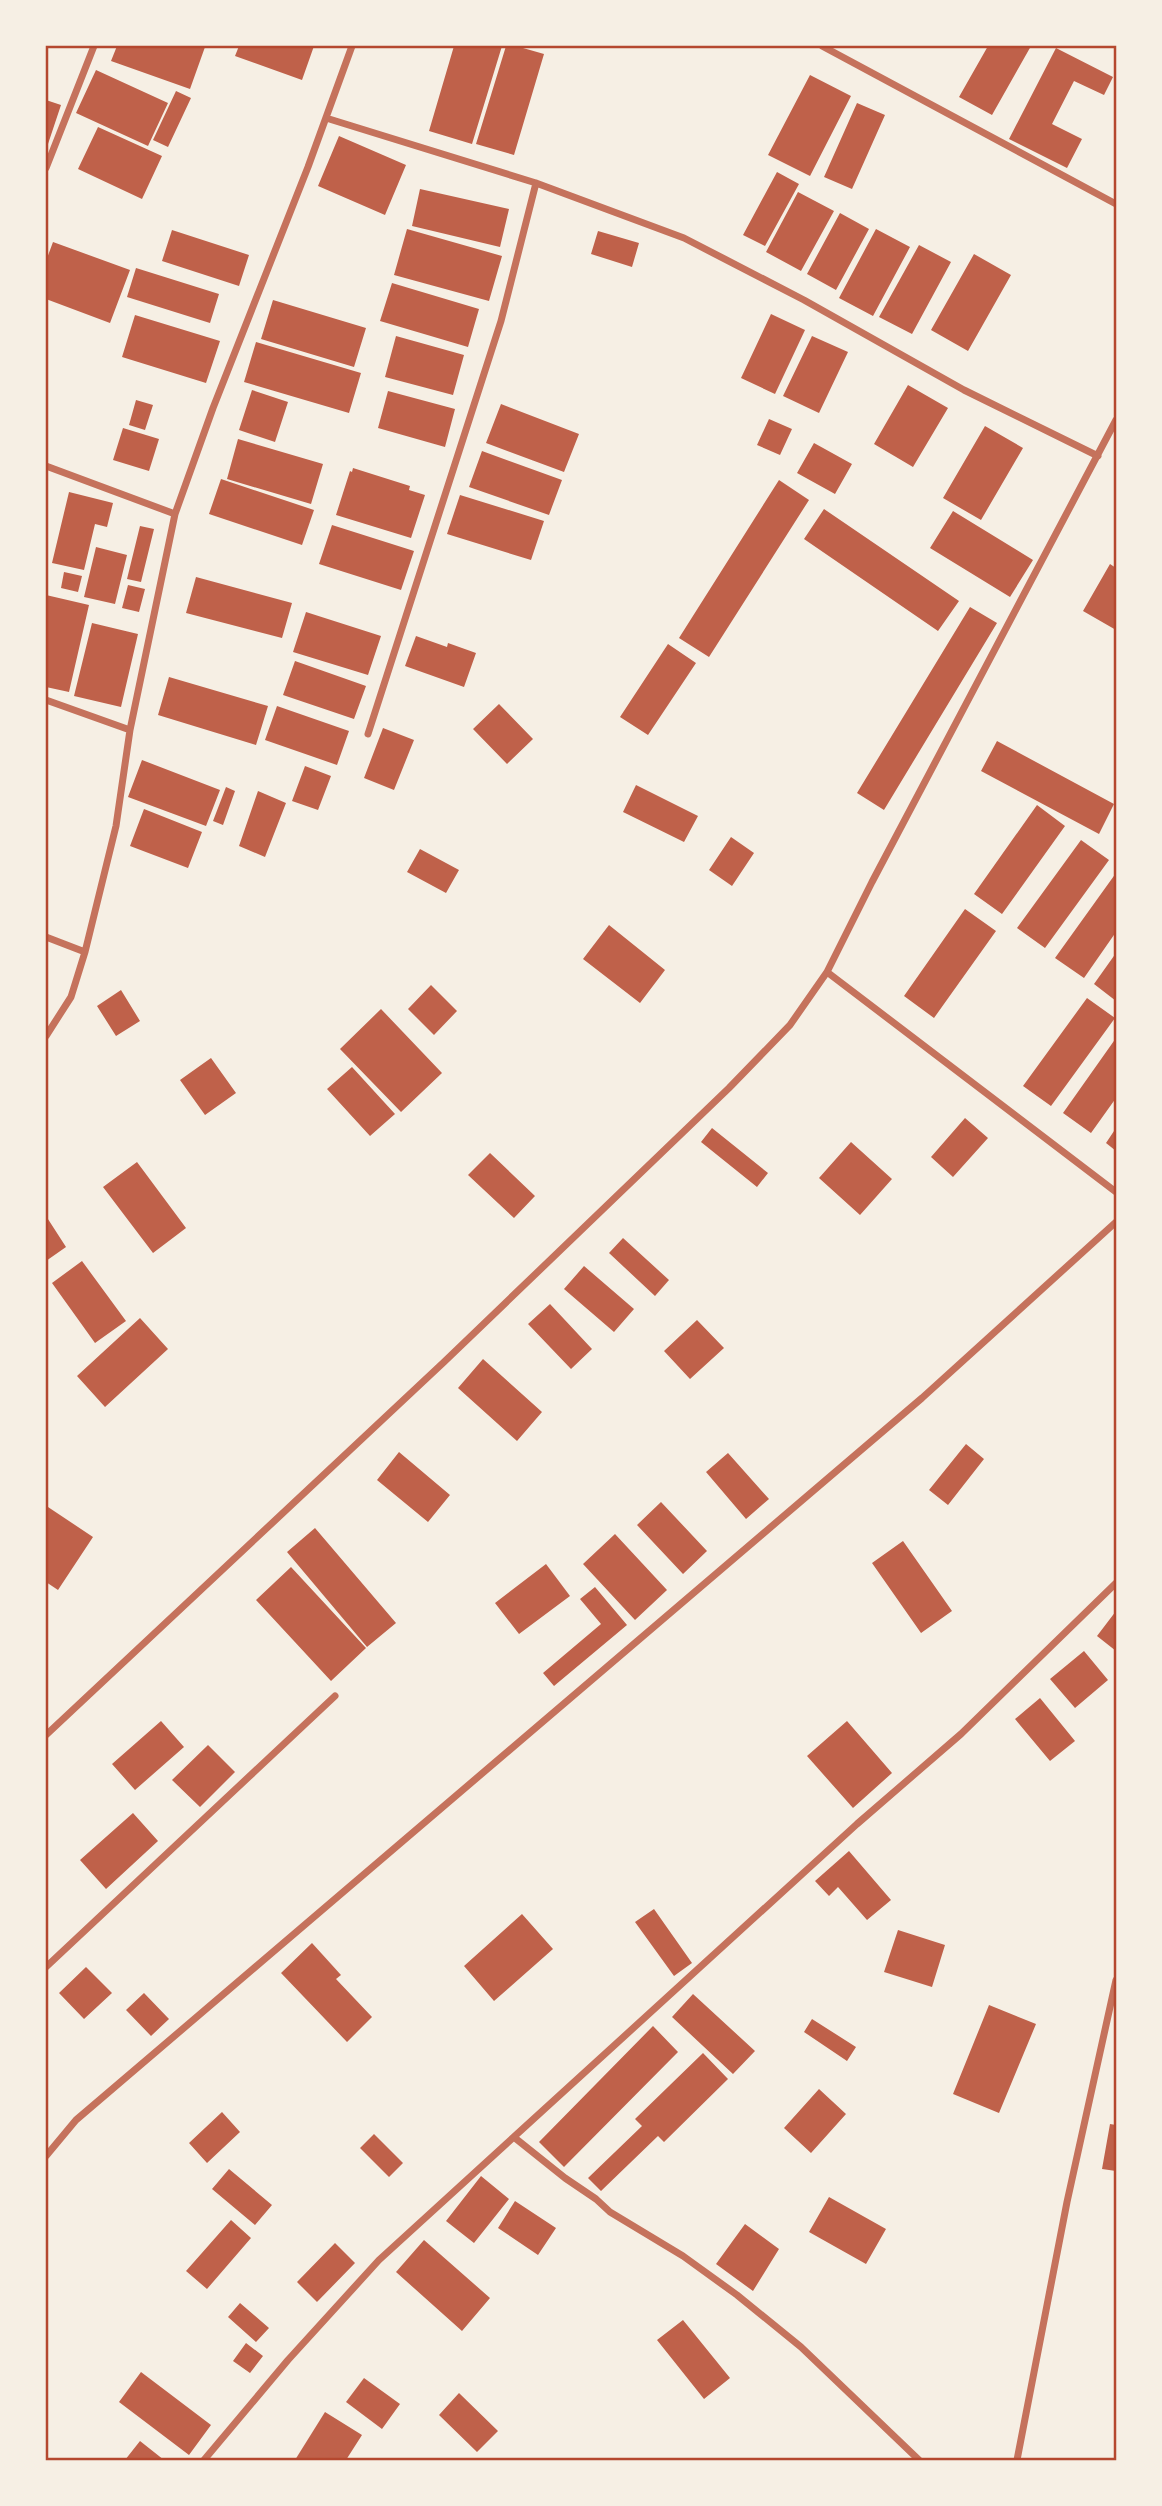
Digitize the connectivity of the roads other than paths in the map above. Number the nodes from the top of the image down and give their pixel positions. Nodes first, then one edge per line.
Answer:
1 (94, 46) edge
2 (352, 46) edge
3 (822, 46) edge
4 (326, 118) junction
5 (46, 168) edge
6 (536, 183) junction
7 (1116, 204) edge
8 (1116, 420) edge
9 (1098, 456) junction
10 (46, 466) edge
11 (175, 514) junction
12 (46, 700) edge
13 (130, 730) junction
14 (368, 734) dead end
15 (46, 937) edge
16 (85, 952) junction
17 (827, 972) junction
18 (46, 1036) edge
19 (1116, 1192) edge
20 (1116, 1222) edge
21 (1116, 1583) edge
22 (335, 1696) dead end
23 (46, 1735) edge
24 (46, 1967) edge
25 (1116, 1980) edge
26 (515, 2138) junction
27 (46, 2156) edge
28 (204, 2460) edge
29 (919, 2460) edge
30 (1017, 2460) edge

1 - 5 street
2 - 4 street
3 - 7 street
4 - 6 street
4 - 11 street
6 - 9 street
6 - 14 street
8 - 9 street
9 - 17 street
10 - 11 street
11 - 13 street
12 - 13 street
13 - 16 street
15 - 16 street
16 - 18 street
17 - 19 street
17 - 23 street
20 - 27 street
21 - 26 street
22 - 24 street
25 - 30 street
26 - 28 street
26 - 29 street

